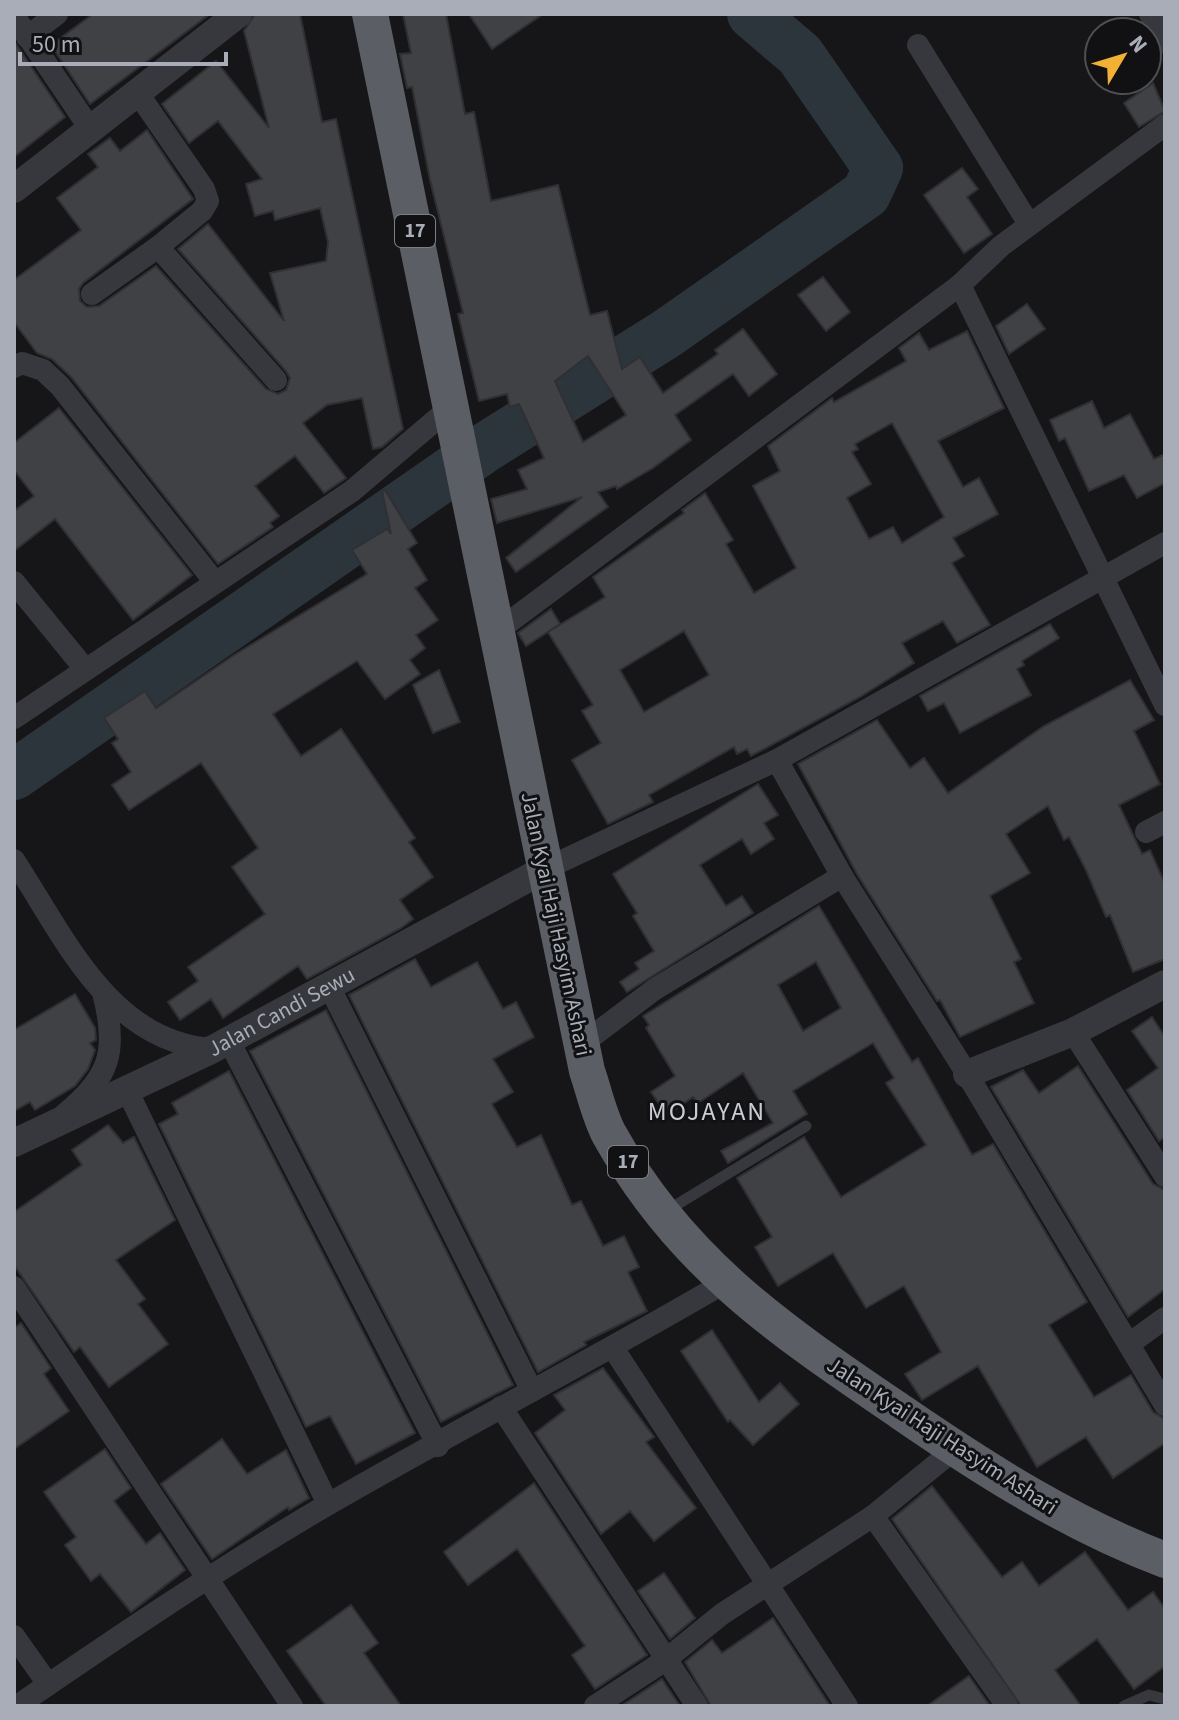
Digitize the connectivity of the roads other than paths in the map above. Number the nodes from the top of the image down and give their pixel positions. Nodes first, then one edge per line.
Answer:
1 (57, 14) edge
2 (238, 14) edge
3 (370, 14) edge
4 (1150, 14) edge
5 (14, 16) edge
6 (27, 37) junction
7 (1165, 42) edge
8 (918, 45) dead end
9 (137, 92) junction
10 (1165, 125) edge
11 (89, 127) junction
12 (14, 189) edge
13 (1029, 224) junction
14 (158, 247) junction
15 (960, 285) junction
16 (92, 294) dead end
17 (14, 367) edge
18 (276, 380) dead end
19 (451, 407) junction
20 (1165, 543) edge
21 (1103, 580) junction
22 (214, 581) junction
23 (14, 582) edge
24 (496, 632) junction
25 (85, 669) junction
26 (1165, 705) edge
27 (14, 718) edge
28 (777, 760) junction
29 (14, 860) edge
30 (545, 869) junction
31 (842, 876) junction
32 (1165, 984) edge
33 (329, 986) junction
34 (104, 997) junction
35 (1073, 1032) junction
36 (582, 1044) junction
37 (221, 1045) junction
38 (967, 1074) junction
39 (128, 1092) junction
40 (52, 1125) junction
41 (806, 1126) dead end
42 (14, 1143) edge
43 (1165, 1176) edge
44 (664, 1213) junction
45 (724, 1283) junction
46 (14, 1287) edge
47 (1165, 1318) edge
48 (1129, 1344) junction
49 (613, 1348) junction
50 (532, 1391) junction
51 (1165, 1405) edge
52 (501, 1407) junction
53 (438, 1446) junction
54 (955, 1449) junction
55 (328, 1504) junction
56 (873, 1516) junction
57 (1165, 1560) edge
58 (206, 1580) junction
59 (765, 1586) junction
60 (14, 1636) edge
61 (664, 1661) junction
62 (34, 1698) edge
63 (1165, 1699) edge
64 (292, 1706) edge
65 (595, 1706) edge
66 (697, 1706) edge
67 (847, 1706) edge
68 (1007, 1706) edge
69 (1124, 1706) edge

1 - 6 street
2 - 9 street
3 - 19 highway, Jalan Kyai Haji Hasyim Ashari / 17
4 - 7 street
5 - 6 street
6 - 11 street
8 - 13 street
9 - 11 street
9 - 14 street
10 - 13 street
11 - 12 street
13 - 15 street
14 - 16 street
14 - 18 street
15 - 21 street
15 - 24 street
17 - 22 street
19 - 22 street
19 - 24 highway, Jalan Kyai Haji Hasyim Ashari / 17
20 - 21 street
21 - 26 street
21 - 28 street
22 - 25 street
23 - 25 street
24 - 30 highway, Jalan Kyai Haji Hasyim Ashari / 17
25 - 27 street
28 - 30 street
28 - 31 street
29 - 34 street
30 - 33 street, Jalan Candi Sewu
30 - 36 highway, Jalan Kyai Haji Hasyim Ashari / 17
31 - 36 street
31 - 38 street
32 - 35 street
33 - 37 street, Jalan Candi Sewu
33 - 50 street
34 - 37 street
34 - 40 street
35 - 38 street
35 - 43 street
36 - 44 highway, Jalan Kyai Haji Hasyim Ashari / 17
37 - 39 street, Jalan Candi Sewu
37 - 53 street
38 - 48 street
39 - 40 street, Jalan Candi Sewu
39 - 55 street
40 - 42 street, Jalan Candi Sewu
41 - 44 lane
44 - 45 highway, Jalan Kyai Haji Hasyim Ashari / 17
45 - 49 street
45 - 54 highway, Jalan Kyai Haji Hasyim Ashari / 17
46 - 58 street
47 - 48 street
48 - 51 street
49 - 50 street
49 - 59 street
50 - 52 street
52 - 53 street
52 - 61 street
53 - 55 street
54 - 56 street
54 - 57 highway, Jalan Kyai Haji Hasyim Ashari / 17
55 - 58 street
56 - 59 street
56 - 68 street
58 - 62 street
58 - 64 street
59 - 61 street
59 - 67 street
60 - 62 street
61 - 65 street
61 - 66 street
63 - 69 lane

